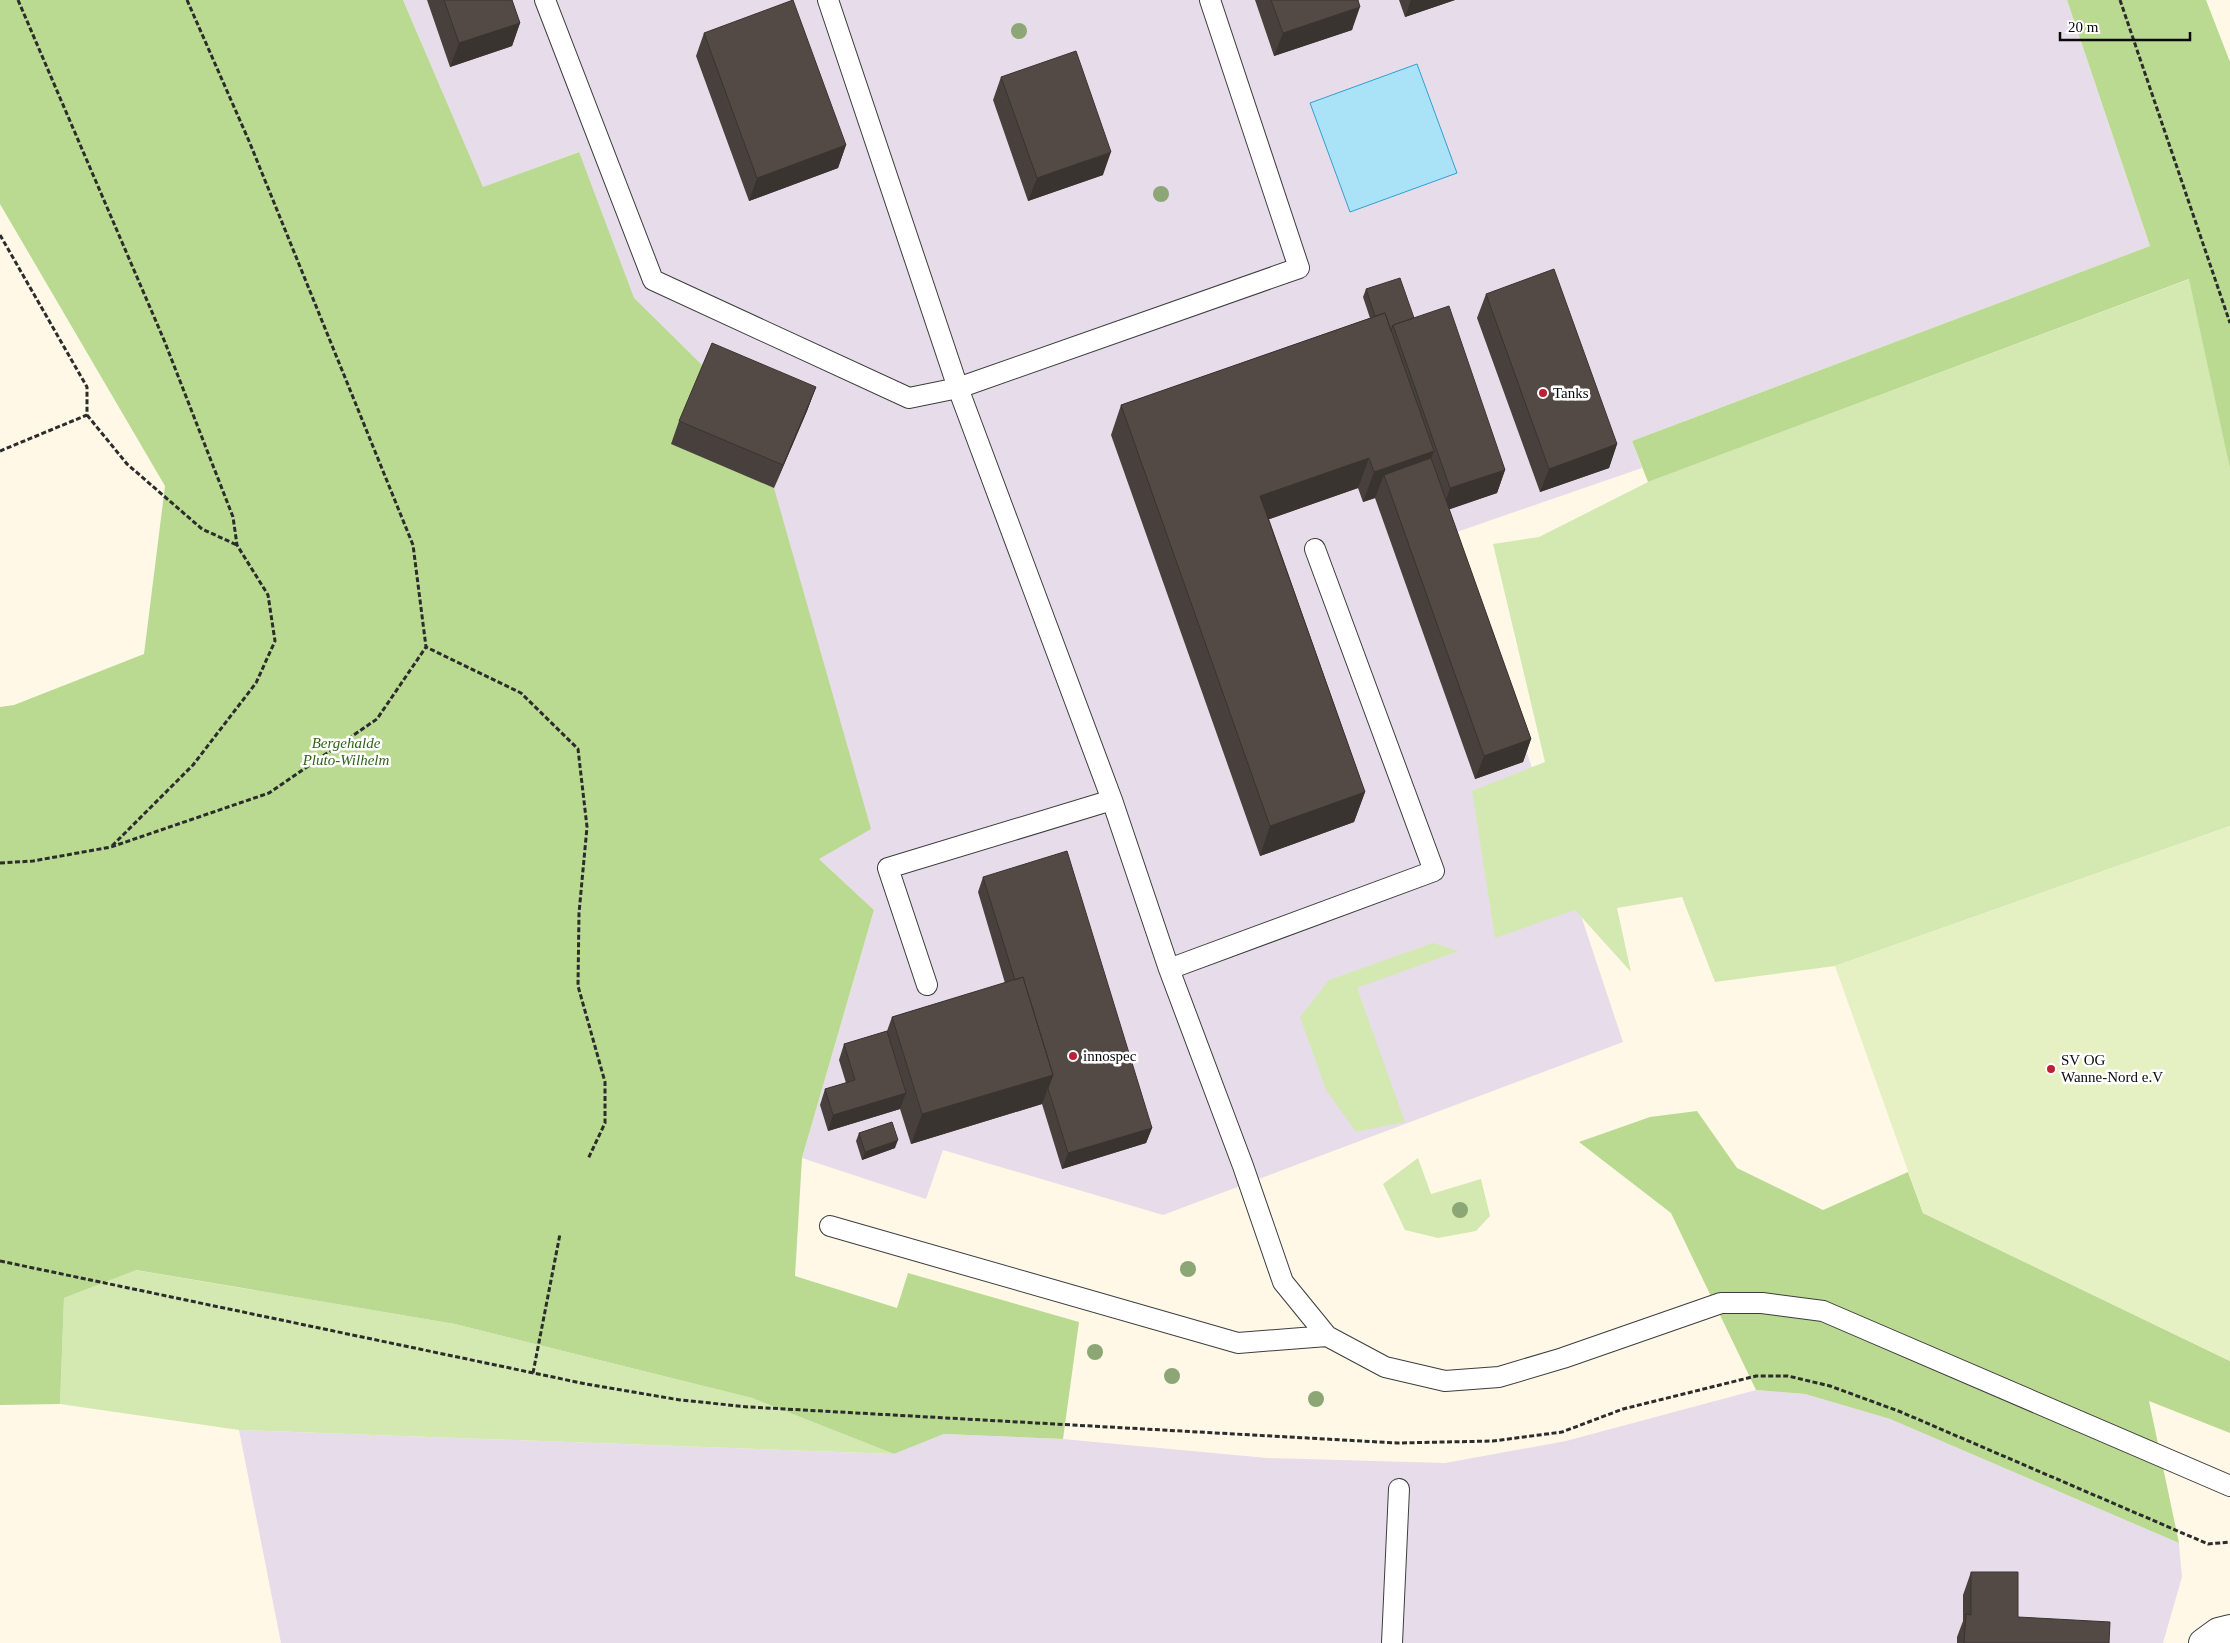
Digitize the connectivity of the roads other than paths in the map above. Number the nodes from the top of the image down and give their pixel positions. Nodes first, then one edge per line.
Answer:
1 (545, 0) edge
2 (828, 0) edge
3 (1210, 0) edge
4 (958, 388) junction
5 (1315, 549) dead end
6 (1112, 800) junction
7 (1169, 969) junction
8 (927, 985) dead end
9 (830, 1226) dead end
10 (1327, 1336) junction
11 (2230, 1486) edge
12 (1399, 1489) dead end
13 (2230, 1629) edge
14 (1392, 1643) edge
15 (2203, 1643) edge

1 - 4 lane
2 - 4 lane
3 - 4 lane
4 - 6 lane
5 - 7 lane
6 - 7 lane
6 - 8 lane
7 - 10 lane
9 - 10 lane
10 - 11 lane
12 - 14 lane
13 - 15 street

